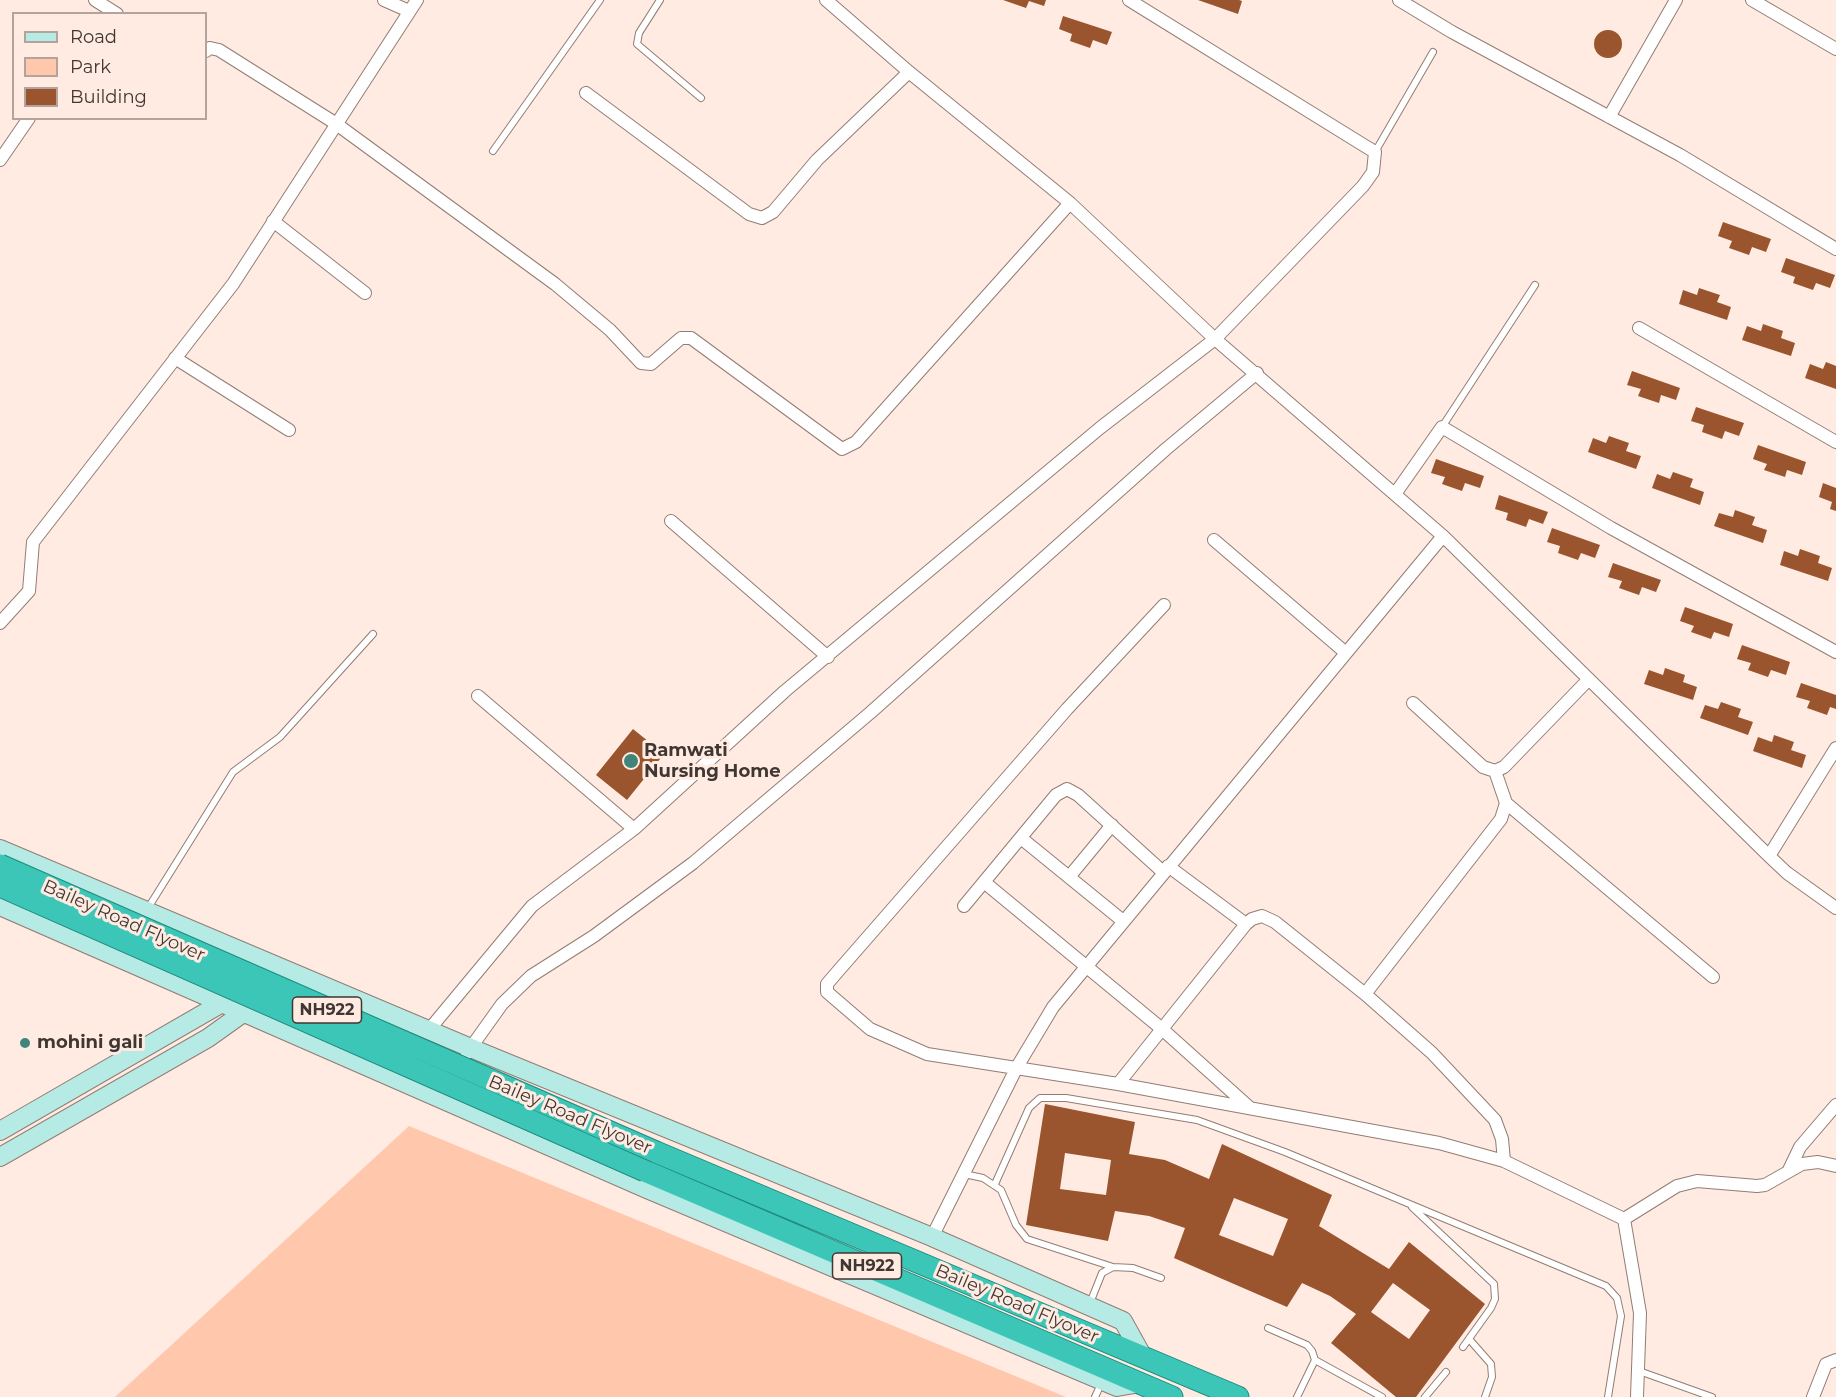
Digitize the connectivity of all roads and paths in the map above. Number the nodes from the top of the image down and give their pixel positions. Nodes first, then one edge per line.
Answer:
1 (384, 0) edge
2 (417, 0) edge
3 (600, 0) edge
4 (660, 0) edge
5 (826, 0) edge
6 (1129, 0) edge
7 (1399, 0) edge
8 (1676, 0) edge
9 (1752, 0) edge
10 (98, 4) edge
11 (840, 5) edge
12 (409, 11) junction
13 (113, 12) edge
14 (1836, 49) edge
15 (207, 50) edge
16 (1433, 52) dead end
17 (909, 72) junction
18 (586, 93) dead end
19 (701, 98) dead end
20 (1609, 117) junction
21 (28, 120) edge
22 (335, 123) junction
23 (493, 151) dead end
24 (1375, 152) junction
25 (0, 160) edge
26 (1070, 203) junction
27 (273, 221) junction
28 (1836, 249) edge
29 (1535, 285) dead end
30 (365, 293) dead end
31 (1639, 328) dead end
32 (1215, 339) junction
33 (175, 358) junction
34 (1257, 374) junction
35 (1442, 427) junction
36 (289, 430) dead end
37 (1836, 442) edge
38 (1395, 494) junction
39 (671, 521) dead end
40 (1443, 536) junction
41 (1215, 540) dead end
42 (1164, 605) dead end
43 (0, 623) edge
44 (374, 634) dead end
45 (1836, 652) edge
46 (1346, 653) junction
47 (828, 657) junction
48 (1589, 679) junction
49 (478, 696) dead end
50 (1413, 703) dead end
51 (1836, 748) edge
52 (1495, 771) junction
53 (1506, 803) junction
54 (1112, 825) junction
55 (634, 829) junction
56 (1020, 838) junction
57 (0, 849) edge
58 (1769, 856) junction
59 (0, 865) edge
60 (1166, 869) junction
61 (1069, 877) junction
62 (984, 882) junction
63 (0, 886) edge
64 (0, 906) edge
65 (964, 906) dead end
66 (1836, 908) edge
67 (146, 911) junction
68 (1123, 921) junction
69 (1246, 924) junction
70 (250, 955) junction
71 (119, 958) junction
72 (272, 965) junction
73 (1086, 965) junction
74 (1713, 977) dead end
75 (1365, 994) junction
76 (357, 1001) junction
77 (222, 1003) junction
78 (243, 1013) junction
79 (1162, 1029) junction
80 (428, 1031) junction
81 (470, 1048) junction
82 (335, 1053) junction
83 (1017, 1067) junction
84 (1118, 1084) junction
85 (443, 1100) junction
86 (1836, 1105) edge
87 (1250, 1108) junction
88 (0, 1131) edge
89 (0, 1157) edge
90 (1504, 1161) junction
91 (1836, 1166) edge
92 (1789, 1170) junction
93 (964, 1174) junction
94 (994, 1184) junction
95 (1407, 1203) junction
96 (1624, 1219) junction
97 (932, 1237) junction
98 (1113, 1268) junction
99 (1161, 1278) dead end
100 (1089, 1306) junction
101 (1268, 1328) dead end
102 (1468, 1339) junction
103 (1463, 1347) dead end
104 (1143, 1357) junction
105 (1315, 1360) junction
106 (1836, 1360) edge
107 (1638, 1370) junction
108 (1446, 1372) dead end
109 (1140, 1383) junction
110 (1099, 1389) edge
111 (1172, 1397) edge
112 (1238, 1397) edge
113 (1298, 1397) edge
114 (1382, 1397) edge
115 (1425, 1397) edge
116 (1485, 1397) edge
117 (1608, 1397) edge
118 (1637, 1397) edge
119 (1712, 1397) edge
120 (1814, 1397) edge

1 - 12 street
2 - 12 street
3 - 23 lane
4 - 19 lane
5 - 11 street
6 - 24 street
7 - 20 street
8 - 20 street
9 - 14 street
10 - 13 street
11 - 17 street
12 - 22 street
15 - 22 street
16 - 24 lane
17 - 18 street
17 - 26 street
20 - 28 street
21 - 25 street
22 - 26 street
22 - 27 street
24 - 32 street
26 - 32 street
27 - 30 street
27 - 33 street
29 - 35 lane
31 - 37 street
32 - 34 street
32 - 47 street
33 - 36 street
33 - 43 street
34 - 38 street
34 - 81 street
35 - 38 street
35 - 45 street
38 - 40 street
39 - 47 street
40 - 46 street
40 - 48 street
41 - 46 street
42 - 83 street
44 - 67 lane
46 - 60 street
47 - 55 street
48 - 52 street
48 - 58 street
49 - 55 street
50 - 52 street
51 - 58 street
52 - 53 street
53 - 74 street
53 - 75 street
54 - 56 street
54 - 60 street
54 - 61 street
55 - 80 street
56 - 61 street
56 - 62 street
57 - 67 main road
58 - 66 street
59 - 104 highway, Bailey Road Flyover / NH922, bridge
60 - 68 street
60 - 69 street
61 - 68 street
62 - 65 street
62 - 73 street
63 - 109 highway, Bailey Road Flyover / NH922, bridge
64 - 71 main road
67 - 70 main road
67 - 71 main road
68 - 73 street
69 - 75 street
69 - 79 street
70 - 72 main road
70 - 77 main road
71 - 77 main road
72 - 76 main road
72 - 78 main road
73 - 79 street
73 - 83 street
75 - 90 street
76 - 80 main road
76 - 82 main road
77 - 78 main road
77 - 88 main road
78 - 82 main road
78 - 89 main road
79 - 84 street
79 - 87 street
80 - 81 main road
81 - 85 street
81 - 97 main road
82 - 85 main road
83 - 84 street
83 - 93 street
84 - 87 street
85 - 110 main road
86 - 92 street
87 - 90 street
90 - 96 street
91 - 92 street
92 - 96 street
93 - 94 lane
93 - 97 street
94 - 95 lane
94 - 98 lane
95 - 102 lane
95 - 117 lane
96 - 107 street
97 - 100 main road
98 - 99 lane
98 - 100 lane
100 - 104 main road
101 - 105 lane
102 - 103 lane
102 - 116 lane
104 - 112 highway, NH922
105 - 113 lane
105 - 114 lane
106 - 120 street
107 - 118 street
107 - 119 lane
108 - 115 lane
109 - 110 main road
109 - 111 highway, NH922

